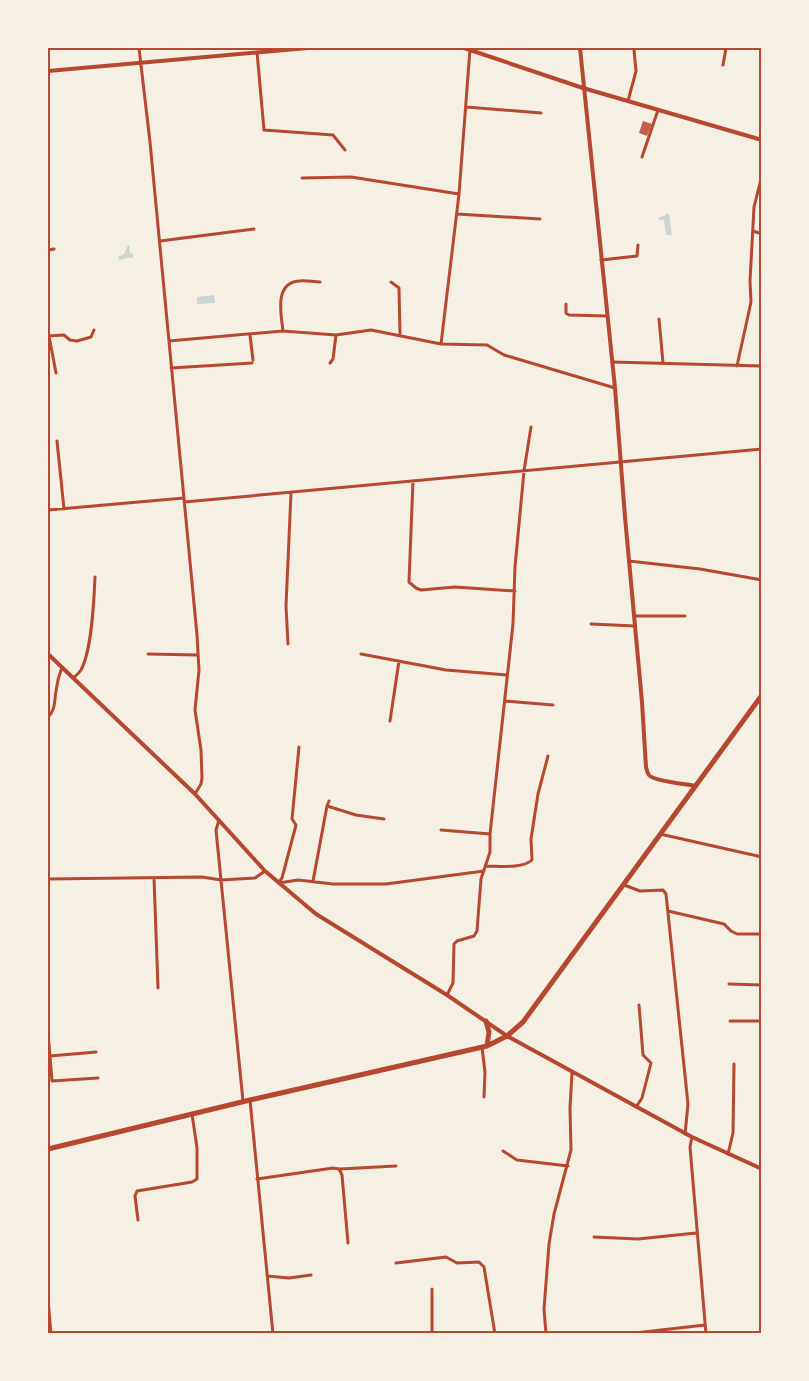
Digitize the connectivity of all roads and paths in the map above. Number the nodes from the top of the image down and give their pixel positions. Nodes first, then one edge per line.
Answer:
1 (139, 48) edge
2 (308, 48) edge
3 (464, 48) edge
4 (580, 48) edge
5 (726, 48) edge
6 (279, 49) edge
7 (470, 50) junction
8 (634, 50) dead end
9 (258, 52) junction
10 (141, 62) junction
11 (722, 65) dead end
12 (48, 71) edge
13 (583, 88) junction
14 (628, 101) junction
15 (466, 107) junction
16 (658, 110) junction
17 (541, 113) dead end
18 (762, 140) edge
19 (345, 150) dead end
20 (642, 157) dead end
21 (762, 175) edge
22 (302, 178) dead end
23 (459, 194) junction
24 (457, 214) junction
25 (540, 219) dead end
26 (254, 229) dead end
27 (753, 231) junction
28 (762, 234) edge
29 (160, 241) junction
30 (638, 245) dead end
31 (54, 249) dead end
32 (48, 250) edge
33 (601, 260) junction
34 (320, 282) dead end
35 (391, 282) dead end
36 (566, 304) dead end
37 (607, 316) junction
38 (659, 319) dead end
39 (94, 330) dead end
40 (283, 332) junction
41 (250, 335) junction
42 (336, 335) junction
43 (48, 336) edge
44 (400, 336) junction
45 (169, 341) junction
46 (441, 344) junction
47 (612, 362) junction
48 (330, 363) dead end
49 (663, 363) junction
50 (737, 366) junction
51 (762, 366) edge
52 (171, 368) junction
53 (56, 373) dead end
54 (615, 388) junction
55 (531, 427) dead end
56 (57, 441) dead end
57 (762, 449) edge
58 (621, 462) junction
59 (524, 471) junction
60 (413, 481) junction
61 (291, 494) junction
62 (184, 500) junction
63 (64, 509) junction
64 (48, 510) edge
65 (629, 561) junction
66 (95, 577) dead end
67 (762, 580) edge
68 (515, 591) junction
69 (634, 616) junction
70 (685, 616) dead end
71 (591, 624) dead end
72 (635, 626) junction
73 (288, 644) dead end
74 (48, 654) edge
75 (148, 654) dead end
76 (361, 654) dead end
77 (198, 655) junction
78 (399, 661) junction
79 (62, 667) junction
80 (507, 675) junction
81 (73, 678) junction
82 (762, 695) edge
83 (505, 701) junction
84 (554, 705) dead end
85 (48, 717) edge
86 (390, 720) dead end
87 (299, 747) dead end
88 (548, 756) dead end
89 (696, 786) junction
90 (196, 792) junction
91 (329, 801) dead end
92 (327, 806) junction
93 (384, 818) dead end
94 (219, 820) junction
95 (442, 830) dead end
96 (490, 834) junction
97 (660, 834) junction
98 (762, 857) edge
99 (486, 866) junction
100 (265, 871) junction
101 (484, 871) junction
102 (154, 878) junction
103 (48, 879) edge
104 (221, 880) junction
105 (313, 881) junction
106 (279, 883) junction
107 (624, 885) junction
108 (668, 912) junction
109 (762, 934) edge
110 (729, 984) dead end
111 (762, 985) edge
112 (158, 988) dead end
113 (447, 995) junction
114 (639, 1005) dead end
115 (486, 1021) junction
116 (762, 1021) edge
117 (730, 1022) dead end
118 (48, 1033) edge
119 (507, 1036) junction
120 (484, 1046) junction
121 (96, 1052) dead end
122 (50, 1056) junction
123 (734, 1064) dead end
124 (572, 1073) junction
125 (98, 1078) dead end
126 (484, 1096) dead end
127 (250, 1100) junction
128 (243, 1101) junction
129 (636, 1107) junction
130 (192, 1114) junction
131 (686, 1134) junction
132 (692, 1137) junction
133 (48, 1149) edge
134 (504, 1151) dead end
135 (729, 1151) junction
136 (396, 1166) dead end
137 (568, 1166) junction
138 (339, 1169) junction
139 (762, 1169) edge
140 (257, 1179) junction
141 (138, 1220) dead end
142 (696, 1233) junction
143 (594, 1237) dead end
144 (348, 1243) dead end
145 (396, 1263) dead end
146 (311, 1275) dead end
147 (267, 1276) junction
148 (432, 1289) dead end
149 (48, 1300) edge
150 (705, 1325) junction
151 (51, 1334) edge
152 (273, 1334) edge
153 (432, 1334) edge
154 (495, 1334) edge
155 (546, 1334) edge
156 (626, 1334) edge
157 (706, 1334) edge

1 - 10 street
2 - 6 street
3 - 7 street
4 - 13 street
5 - 11 street
6 - 9 street
7 - 13 street
7 - 15 street
8 - 14 street
9 - 10 street
9 - 19 street
10 - 12 street
10 - 29 street
13 - 14 street
13 - 33 street
14 - 16 street
15 - 17 street
15 - 23 street
16 - 18 street
16 - 20 street
21 - 27 street
22 - 23 street
23 - 24 street
24 - 25 street
24 - 46 street
26 - 29 street
27 - 28 street
27 - 50 street
29 - 45 street
30 - 33 street
31 - 32 street
33 - 37 street
34 - 40 street
35 - 44 street
36 - 37 street
37 - 47 street
38 - 49 street
39 - 43 street
40 - 41 street
40 - 42 street
41 - 45 street
41 - 52 street
42 - 44 street
42 - 48 street
43 - 53 street
44 - 46 street
45 - 52 street
46 - 54 street
47 - 49 street
47 - 54 street
49 - 50 street
50 - 51 street
52 - 62 street
54 - 58 street
55 - 59 street
56 - 63 street
57 - 58 street
58 - 59 street
58 - 65 street
59 - 60 street
59 - 68 street
60 - 61 street
60 - 68 street
61 - 62 street
61 - 73 street
62 - 63 street
62 - 77 street
63 - 64 street
65 - 67 street
65 - 69 street
66 - 81 street
68 - 80 street
69 - 70 street
69 - 72 street
71 - 72 street
72 - 89 street
74 - 79 street
75 - 77 street
76 - 78 street
77 - 90 street
78 - 80 street
78 - 86 street
79 - 81 street
79 - 85 street
80 - 83 street
81 - 90 street
82 - 89 highway
83 - 84 street
83 - 96 street
87 - 106 street
88 - 99 street
89 - 97 highway
90 - 94 street
91 - 92 street
92 - 93 street
92 - 105 street
94 - 100 street
94 - 104 street
95 - 96 street
96 - 99 street
97 - 98 street
97 - 107 highway
99 - 101 street
100 - 104 street
100 - 106 street
101 - 105 street
101 - 113 street
102 - 103 street
102 - 104 street
102 - 112 street
104 - 128 street
105 - 106 street
106 - 113 street
107 - 108 street
107 - 119 highway
108 - 109 street
108 - 131 street
110 - 111 street
113 - 115 street
114 - 129 street
115 - 119 street
115 - 120 highway
116 - 117 street
118 - 122 street
119 - 120 highway
119 - 124 street
120 - 126 street
120 - 127 highway
121 - 122 street
122 - 125 street
123 - 135 street
124 - 129 street
124 - 137 street
127 - 128 highway
127 - 140 street
128 - 130 highway
129 - 131 street
130 - 133 highway
130 - 141 street
131 - 132 street
132 - 135 street
132 - 142 street
134 - 137 street
135 - 139 street
136 - 138 street
137 - 155 street
138 - 140 street
138 - 144 street
140 - 147 street
142 - 143 street
142 - 150 street
145 - 154 street
146 - 147 street
147 - 152 street
148 - 153 street
149 - 151 street
150 - 156 street
150 - 157 street

